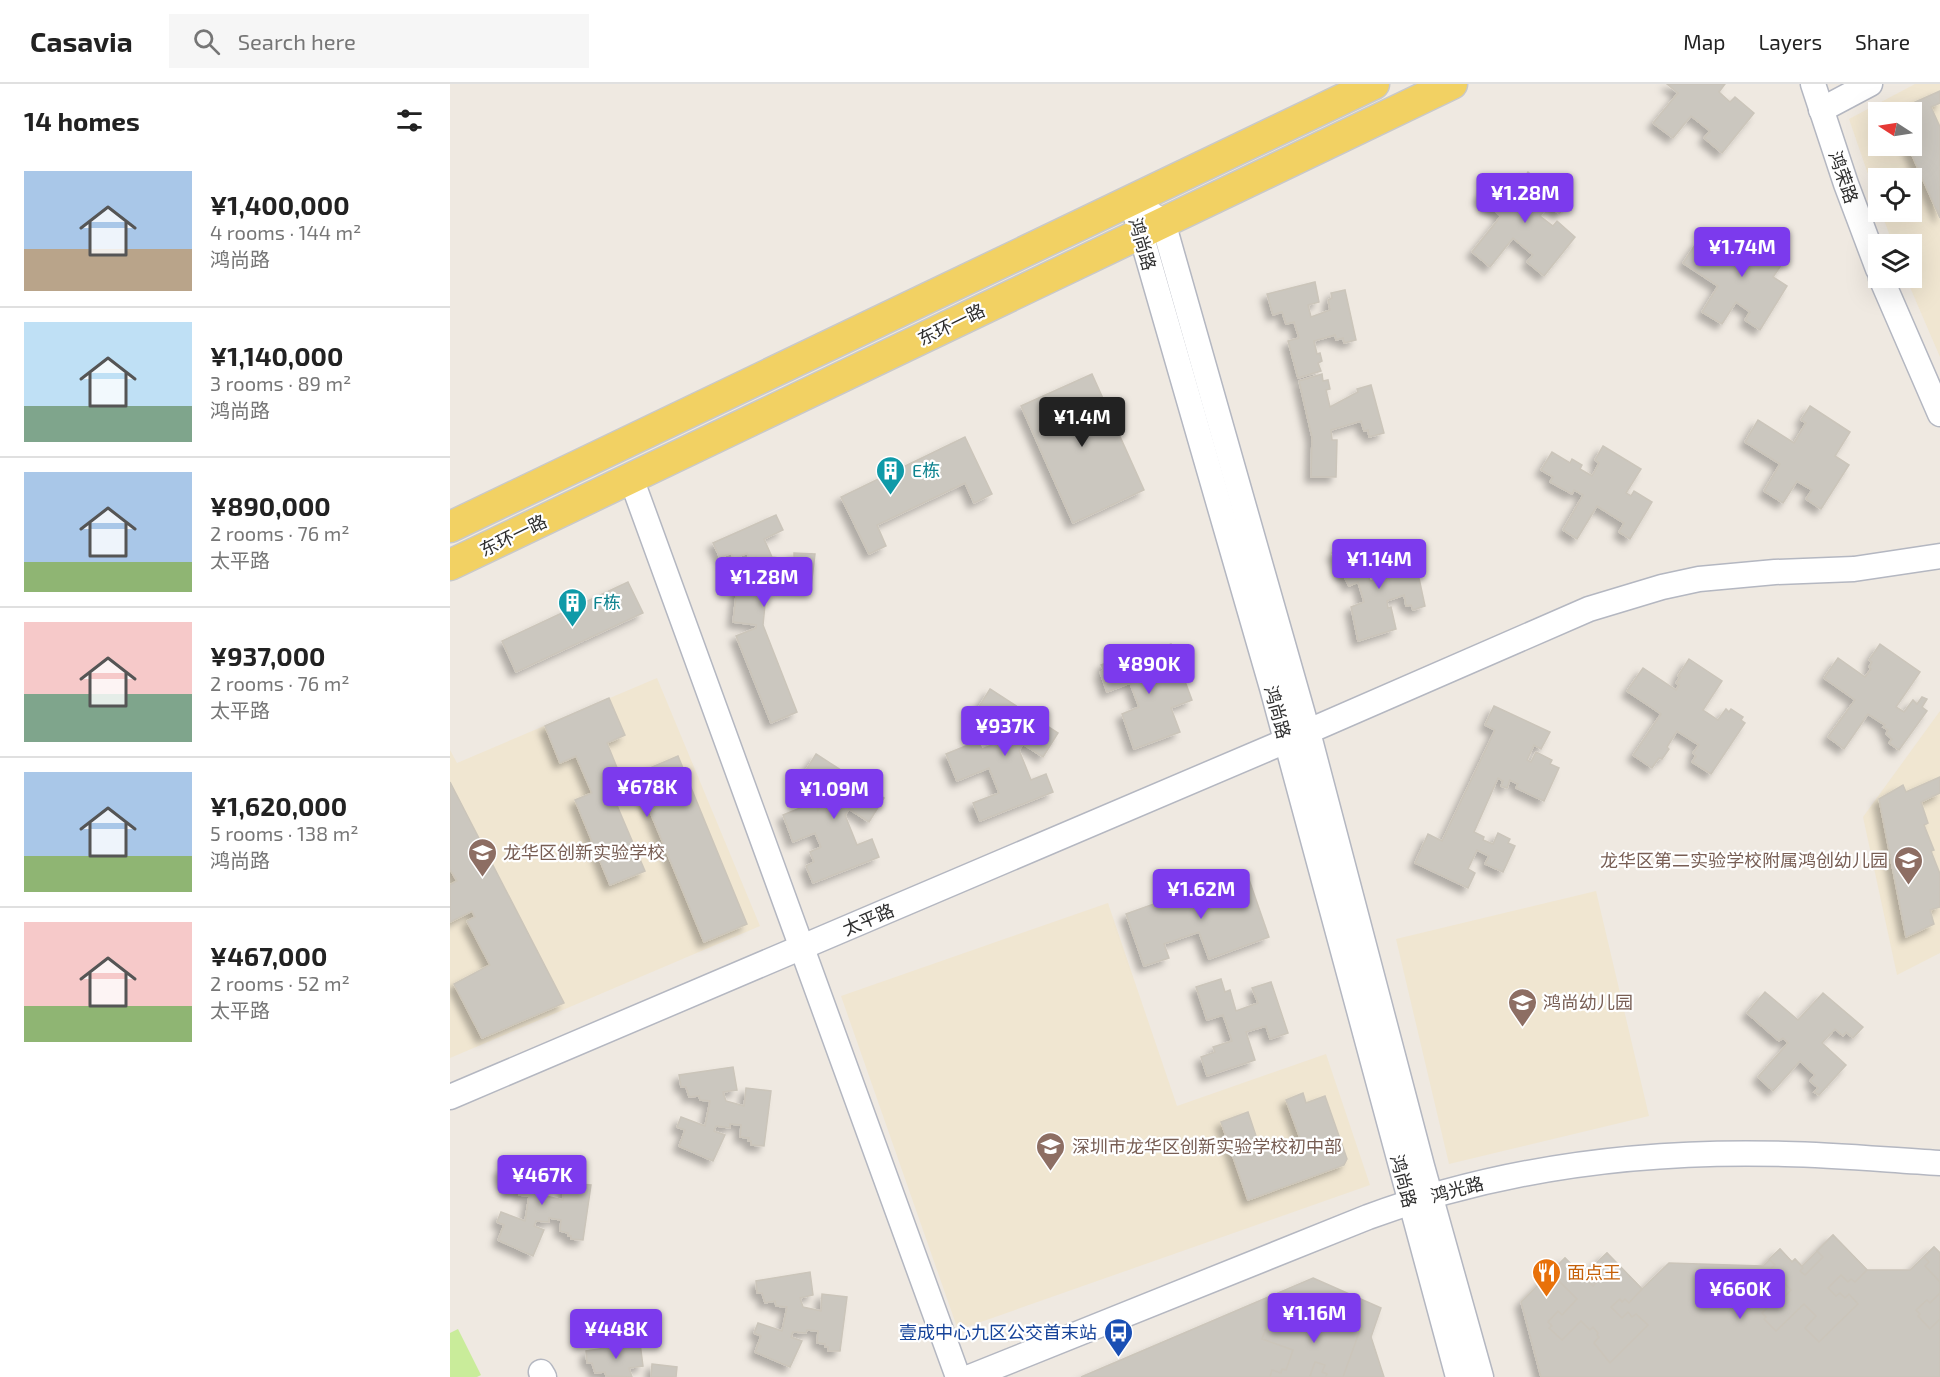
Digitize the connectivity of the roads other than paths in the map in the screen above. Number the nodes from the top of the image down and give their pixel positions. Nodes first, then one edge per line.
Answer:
1 (1374, 84) edge
2 (1452, 84) edge
3 (1813, 84) edge
4 (1870, 84) edge
5 (1821, 110) junction
6 (1131, 200) junction
7 (1152, 228) junction
8 (1868, 242) edge
9 (1885, 288) edge
10 (1940, 414) edge
11 (631, 478) junction
12 (450, 527) edge
13 (1940, 556) edge
14 (450, 565) edge
15 (1297, 737) junction
16 (801, 947) junction
17 (450, 1097) edge
18 (1940, 1162) edge
19 (1420, 1198) junction
20 (958, 1377) edge
21 (970, 1377) edge
22 (1458, 1377) edge
23 (1481, 1377) edge

1 - 6 main road, 东环一路
2 - 7 main road, 东环一路
3 - 5 street, 鸿荣路
4 - 5 street
5 - 8 street, 鸿荣路
6 - 7 street, 鸿尚路
6 - 12 main road, 东环一路
7 - 11 main road, 东环一路
7 - 15 street, 鸿尚路
9 - 10 street
11 - 14 main road, 东环一路
11 - 16 street
13 - 15 street, 太平路
15 - 16 street, 太平路
15 - 19 street, 鸿尚路
16 - 17 street, 太平路
16 - 20 street
18 - 19 street, 鸿光路
19 - 21 street, 鸿光路
19 - 22 street, 鸿尚路
19 - 23 street, 鸿尚路

